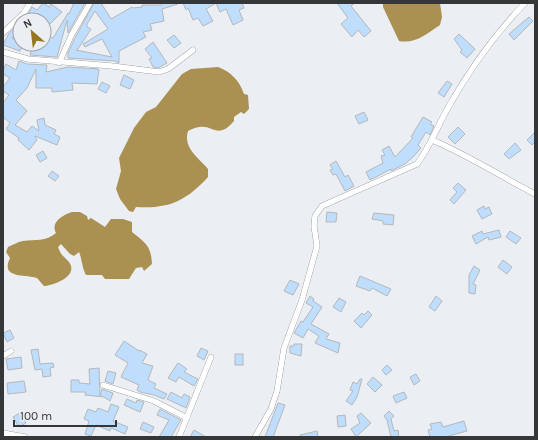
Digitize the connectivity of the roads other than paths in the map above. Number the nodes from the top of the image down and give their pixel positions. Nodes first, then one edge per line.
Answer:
1 (30, 3) edge
2 (90, 3) edge
3 (525, 3) edge
4 (3, 33) edge
5 (193, 50) dead end
6 (3, 52) edge
7 (59, 63) junction
8 (432, 140) junction
9 (535, 194) edge
10 (11, 351) dead end
11 (3, 356) edge
12 (211, 357) dead end
13 (103, 385) dead end
14 (187, 418) junction
15 (3, 433) edge
16 (25, 437) edge
17 (179, 437) edge
18 (255, 437) edge

1 - 4 street
2 - 7 street
3 - 8 street
5 - 7 street
6 - 7 street
8 - 9 street
8 - 18 street
10 - 11 street
12 - 14 street
13 - 14 street
14 - 17 street
15 - 16 street

